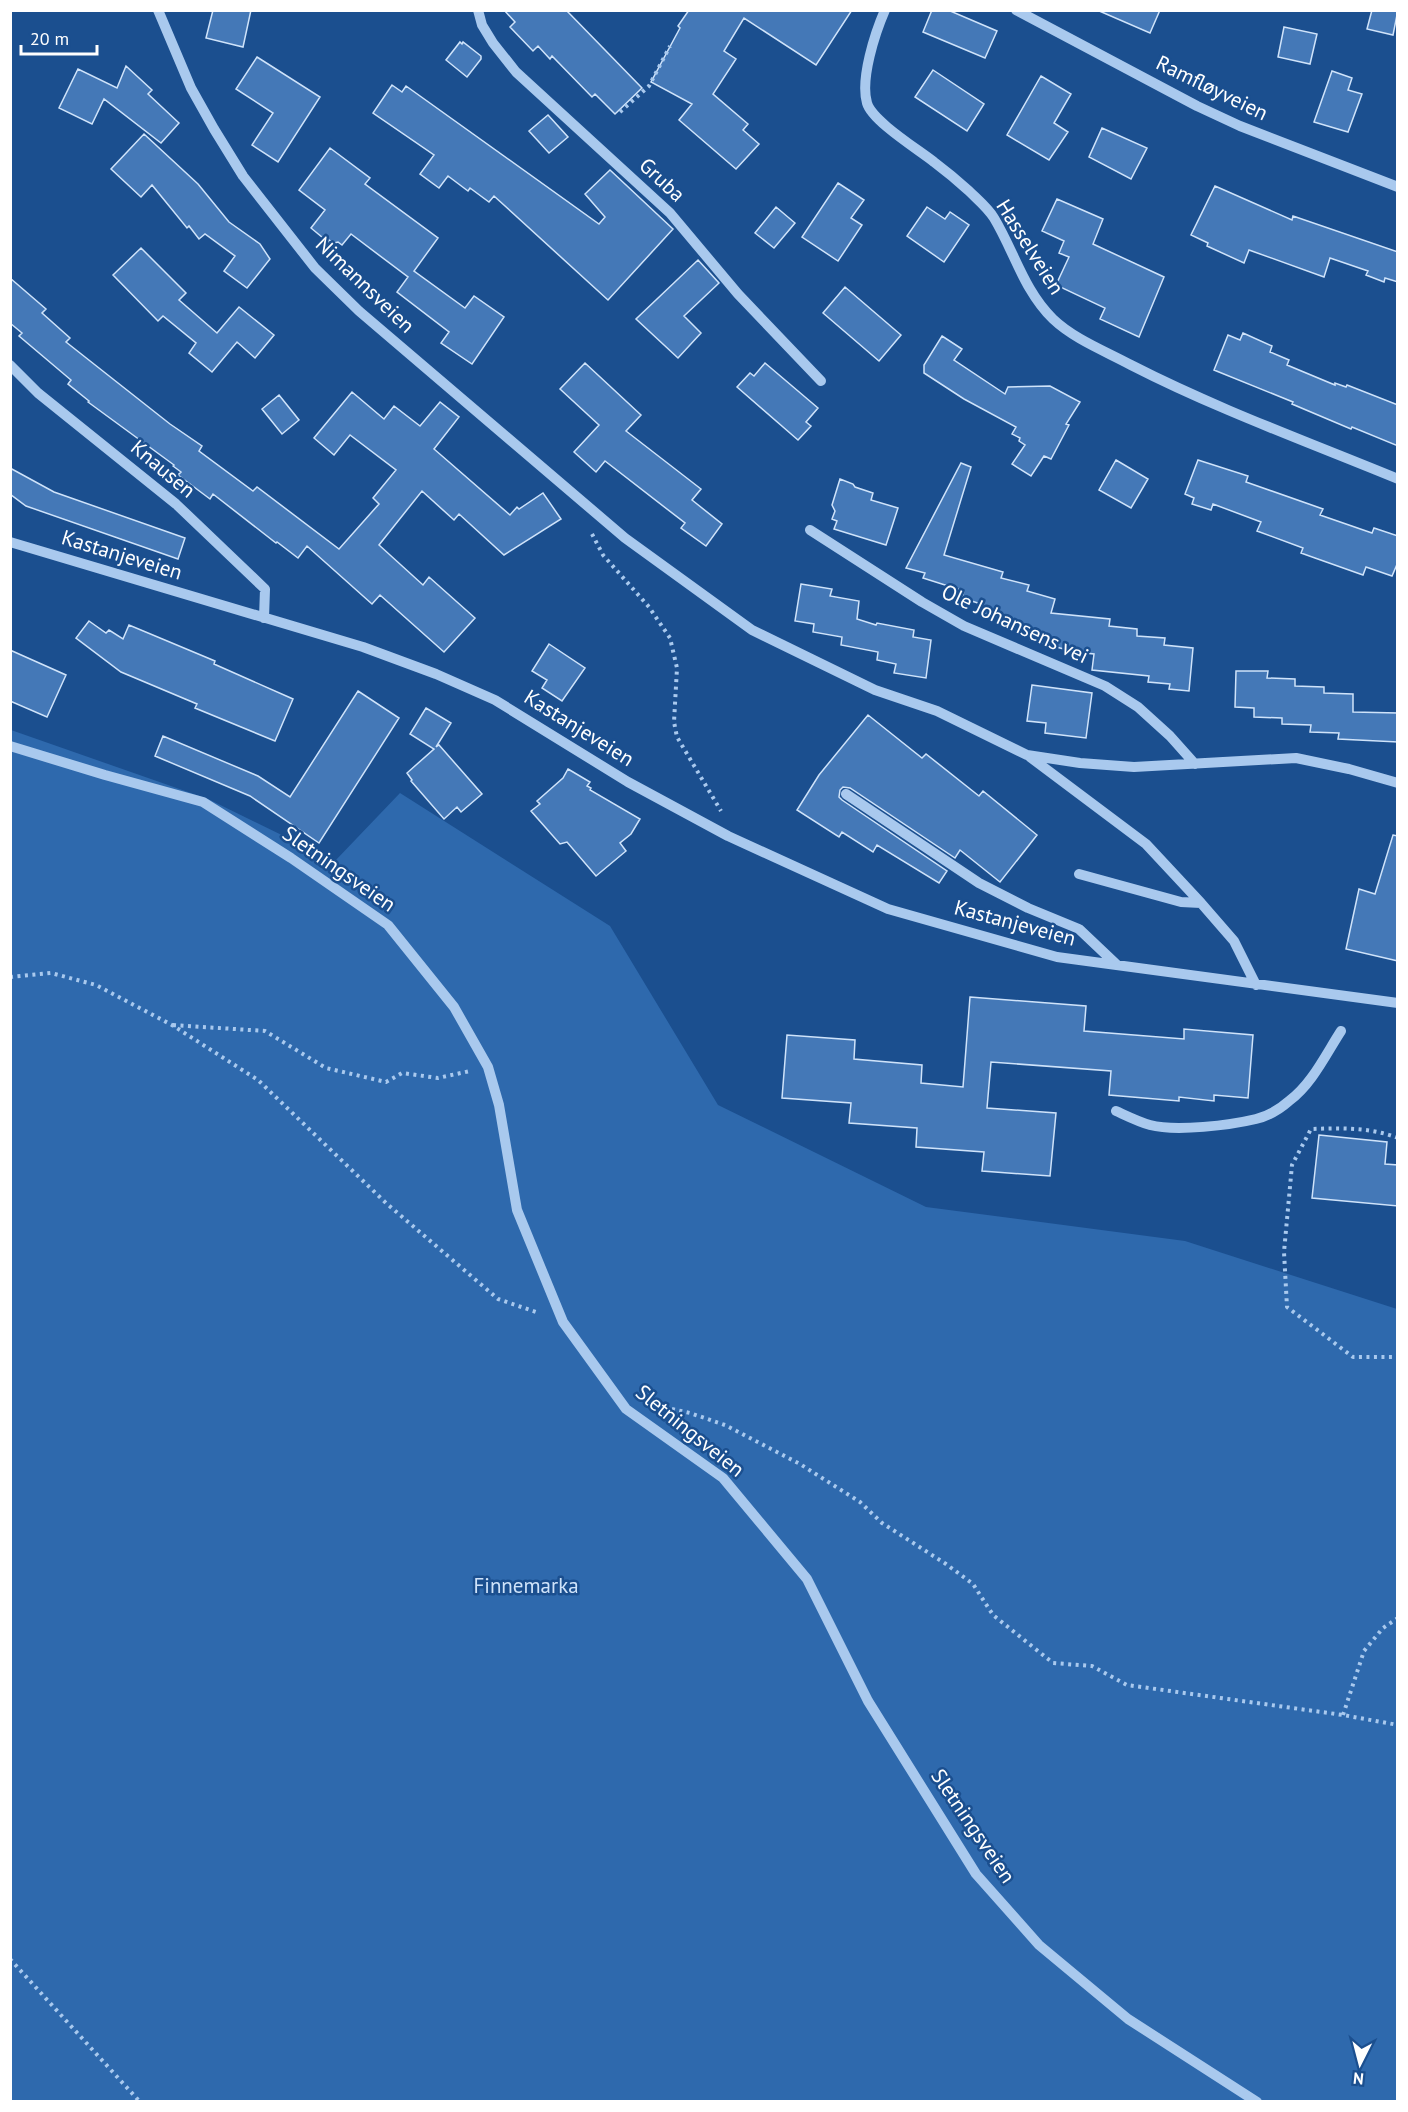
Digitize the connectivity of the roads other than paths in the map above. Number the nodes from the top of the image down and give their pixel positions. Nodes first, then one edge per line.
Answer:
1 (158, 10) edge
2 (478, 10) edge
3 (885, 10) edge
4 (1016, 10) edge
5 (1398, 187) edge
6 (10, 365) edge
7 (822, 381) dead end
8 (1398, 479) edge
9 (810, 530) dead end
10 (10, 542) edge
11 (264, 618) junction
12 (10, 746) edge
13 (1027, 755) junction
14 (1195, 764) junction
15 (1398, 783) edge
16 (846, 794) dead end
17 (1079, 874) dead end
18 (1201, 903) junction
19 (1117, 965) junction
20 (1256, 985) junction
21 (1398, 1003) edge
22 (1341, 1031) dead end
23 (1116, 1111) dead end
24 (1257, 2102) edge

1 - 13 street, Nimannsveien
2 - 7 street, Gruba
3 - 8 street, Hasselveien
4 - 5 street, Ramfløyveien
6 - 11 street, Knausen
9 - 14 street, Ole Johansens vei
10 - 11 street, Kastanjeveien
11 - 19 street, Kastanjeveien
12 - 24 street, Sletningsveien
13 - 14 street
13 - 18 street
14 - 15 street
16 - 19 street, Kastanjeveien
17 - 18 street
18 - 20 street
19 - 20 street, Kastanjeveien
20 - 21 street, Kastanjeveien
22 - 23 street

